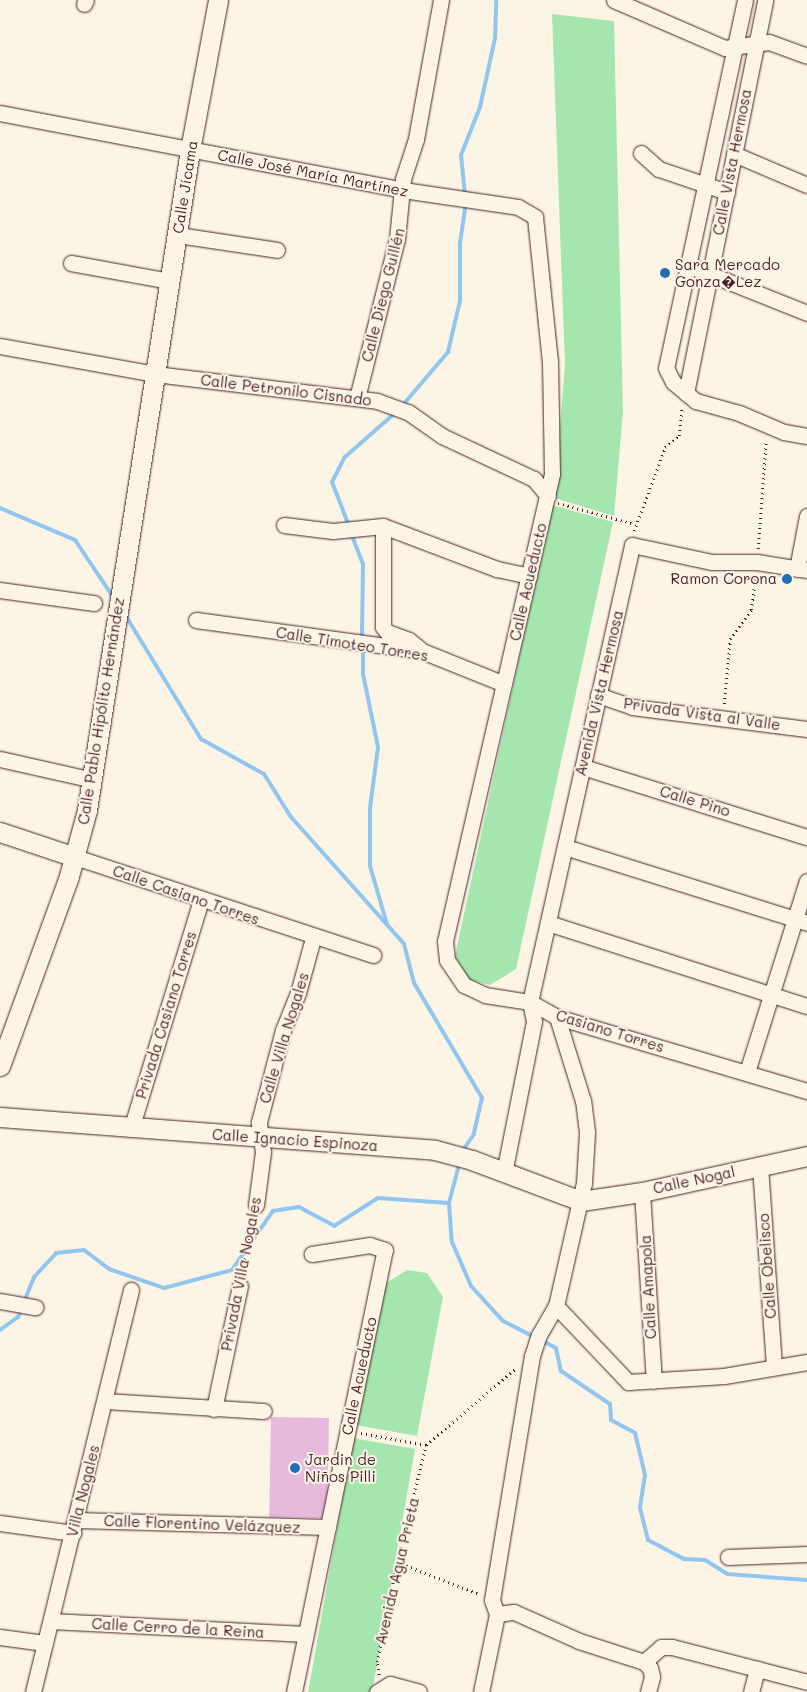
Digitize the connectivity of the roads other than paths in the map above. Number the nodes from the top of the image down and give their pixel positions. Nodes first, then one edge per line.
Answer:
1 (218, 0) edge
2 (441, 0) edge
3 (614, 0) edge
4 (745, 0) edge
5 (766, 0) edge
6 (756, 44) junction
7 (736, 48) junction
8 (807, 56) edge
9 (0, 113) edge
10 (190, 150) junction
11 (641, 154) dead end
12 (734, 154) junction
13 (705, 184) junction
14 (807, 184) edge
15 (403, 190) junction
16 (727, 192) junction
17 (535, 217) joint
18 (178, 235) junction
19 (277, 250) dead end
20 (71, 263) dead end
21 (687, 265) junction
22 (710, 274) junction
23 (170, 281) junction
24 (807, 313) edge
25 (0, 346) edge
26 (155, 374) junction
27 (686, 393) junction
28 (357, 398) junction
29 (807, 436) edge
30 (547, 498) junction
31 (807, 516) edge
32 (284, 525) dead end
33 (383, 526) junction
34 (802, 569) edge
35 (529, 576) junction
36 (0, 590) edge
37 (94, 603) dead end
38 (196, 620) dead end
39 (416, 651) junction
40 (504, 684) junction
41 (598, 695) junction
42 (807, 729) edge
43 (0, 759) edge
44 (583, 767) junction
45 (93, 780) junction
46 (0, 832) edge
47 (807, 837) edge
48 (564, 847) junction
49 (75, 857) junction
50 (807, 881) edge
51 (201, 900) junction
52 (801, 921) edge
53 (548, 923) junction
54 (313, 938) junction
55 (445, 941) joint
56 (373, 955) dead end
57 (772, 994) junction
58 (530, 1002) junction
59 (807, 1006) edge
60 (557, 1017) junction
61 (1, 1058) edge
62 (747, 1072) junction
63 (807, 1091) edge
64 (0, 1117) edge
65 (132, 1129) junction
66 (261, 1138) junction
67 (807, 1156) edge
68 (760, 1166) junction
69 (504, 1173) junction
70 (642, 1192) junction
71 (581, 1201) junction
72 (256, 1205) road end
73 (312, 1254) dead end
74 (240, 1286) road end
75 (131, 1290) dead end
76 (7, 1303) edge
77 (33, 1306) dead end
78 (556, 1306) junction
79 (807, 1362) edge
80 (774, 1366) junction
81 (654, 1381) junction
82 (105, 1402) junction
83 (214, 1409) junction
84 (264, 1411) dead end
85 (0, 1524) edge
86 (75, 1527) junction
87 (328, 1527) junction
88 (807, 1554) edge
89 (728, 1557) dead end
90 (497, 1614) junction
91 (51, 1622) junction
92 (306, 1634) junction
93 (0, 1637) edge
94 (45, 1643) junction
95 (644, 1662) junction
96 (757, 1669) junction
97 (807, 1682) edge
98 (381, 1689) edge
99 (33, 1692) edge
100 (294, 1692) edge
101 (419, 1692) edge
102 (481, 1692) edge
103 (648, 1692) edge
104 (751, 1692) edge

1 - 10 street, Calle Jícama
2 - 15 street, Calle Diego Guillén
3 - 7 street
4 - 7 street, Calle Vista Hermosa
5 - 6 street, Calle Vista Hermosa
6 - 7 street
6 - 8 street
6 - 12 street, Calle Vista Hermosa
7 - 13 street, Calle Vista Hermosa
9 - 10 street, Calle José María Martínez
10 - 15 street, Calle José María Martínez
10 - 18 street, Calle Jícama
11 - 13 street
12 - 14 street
12 - 16 street, Calle Vista Hermosa
13 - 16 street
13 - 21 street, Calle Vista Hermosa
15 - 17 street, Calle José María Martínez
15 - 28 street, Calle Diego Guillén
16 - 22 street, Calle Vista Hermosa
17 - 30 street, Calle Acueducto
18 - 19 street
18 - 23 street, Calle Jícama
20 - 23 street
21 - 22 street
21 - 27 street, Calle Vista Hermosa
22 - 24 street
22 - 27 street, Calle Vista Hermosa
23 - 26 street, Calle Jícama
25 - 26 street, Calle Petronilo Cisnado
26 - 28 street, Calle Petronilo Cisnado
26 - 45 street, Calle Pablo Hipólito Hernández
27 - 29 street
28 - 30 street, Calle Petronilo Cisnado
30 - 35 street, Calle Acueducto
31 - 34 street
32 - 33 street
33 - 35 street
33 - 39 street
34 - 41 street, Avenida Vista Hermosa
35 - 40 street, Calle Acueducto
36 - 37 street
38 - 39 street, Calle Timoteo Torres
39 - 40 street, Calle Timoteo Torres
40 - 55 street, Calle Acueducto
41 - 42 street, Privada Vista al Valle
41 - 44 street, Avenida Vista Hermosa
43 - 45 street
44 - 47 street, Calle Pino
44 - 48 street, Avenida Vista Hermosa
45 - 49 street, Calle Pablo Hipólito Hernández
46 - 49 street, Calle Casiano Torres
48 - 52 street
48 - 53 street, Avenida Vista Hermosa
49 - 51 street, Calle Casiano Torres
49 - 61 street, Calle Pablo Hipólito Hernández
50 - 52 street
51 - 54 street, Calle Casiano Torres
51 - 65 street, Privada Casiano Torres
52 - 57 street
53 - 57 street
53 - 58 street, Avenida Vista Hermosa
54 - 56 street, Calle Casiano Torres
54 - 66 street, Calle Villa Nogales
55 - 58 street, Casiano Torres
57 - 59 street
57 - 62 street
58 - 60 street, Casiano Torres
58 - 69 street, Avenida Vista Hermosa
60 - 62 street, Casiano Torres
60 - 71 street
62 - 63 street, Casiano Torres
64 - 65 street, Calle Ignacio Espinoza
65 - 66 street, Calle Ignacio Espinoza
66 - 69 street, Calle Ignacio Espinoza
66 - 72 street, Privada Villa Nogales
67 - 68 street, Calle Nogal
68 - 70 street, Calle Nogal
68 - 80 street, Calle Obelisco
69 - 71 street, Calle Ignacio Espinoza
70 - 71 street, Calle Nogal
70 - 81 street, Calle Amapola
71 - 78 street
73 - 87 street, Calle Acueducto
74 - 83 street, Privada Villa Nogales
75 - 82 street, Villa Nogales
76 - 77 street
78 - 81 street
78 - 90 street
79 - 80 street
80 - 81 street
82 - 83 street
82 - 86 street, Villa Nogales
83 - 84 street
85 - 86 street, Calle Florentino Velázquez
86 - 87 street, Calle Florentino Velázquez
86 - 91 street, Villa Nogales
87 - 92 street, Calle Acueducto
88 - 89 street
90 - 95 street
90 - 102 street
91 - 92 street, Calle Cerro de la Reina
91 - 94 street, Villa Nogales
92 - 100 street, Calle Acueducto
93 - 94 street
94 - 99 street, Villa Nogales
95 - 96 street
95 - 103 street
96 - 97 street
96 - 104 street
98 - 101 street

